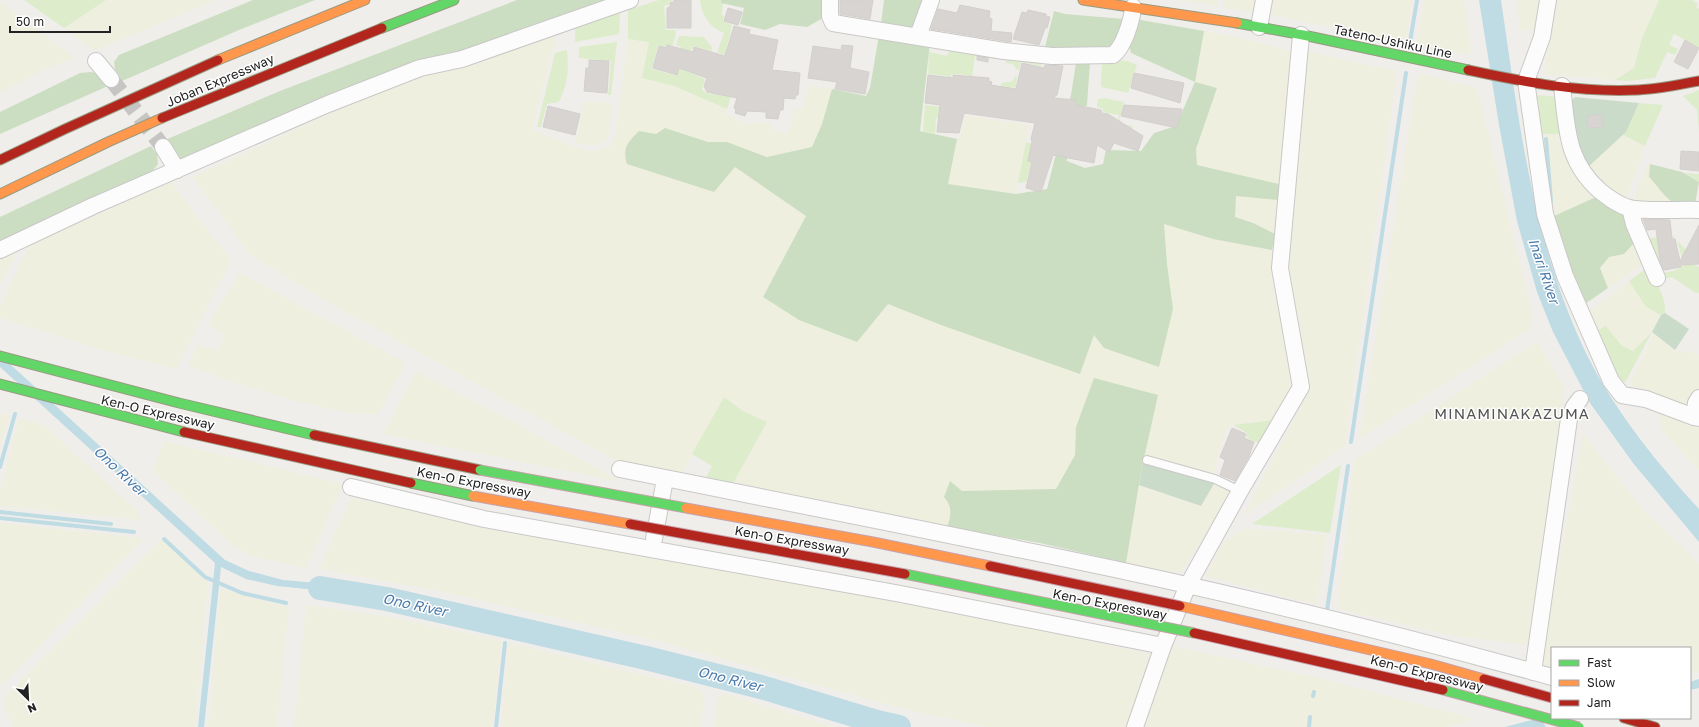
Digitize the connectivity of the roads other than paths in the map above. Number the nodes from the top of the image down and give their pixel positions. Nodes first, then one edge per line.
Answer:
1 (365, 0) edge
2 (454, 0) edge
3 (830, 0) edge
4 (931, 0) edge
5 (1083, 0) edge
6 (1264, 0) edge
7 (1548, 0) edge
8 (625, 1) edge
9 (1133, 7) junction
10 (1259, 27) junction
11 (1301, 35) junction
12 (918, 36) junction
13 (96, 61) dead end
14 (1696, 77) edge
15 (111, 79) tunnel mouth
16 (1522, 80) junction
17 (1562, 86) junction
18 (163, 147) tunnel mouth
19 (0, 160) edge
20 (177, 170) junction
21 (0, 194) edge
22 (1630, 208) junction
23 (1699, 210) edge
24 (0, 250) edge
25 (1657, 278) dead end
26 (0, 356) edge
27 (0, 384) edge
28 (1699, 398) edge
29 (1580, 399) dead end
30 (1697, 418) edge
31 (1147, 460) dead end
32 (620, 469) dead end
33 (665, 478) junction
34 (351, 487) dead end
35 (1240, 491) junction
36 (652, 549) junction
37 (1188, 585) junction
38 (1163, 646) junction
39 (1533, 672) junction
40 (1551, 677) edge
41 (1551, 698) edge
42 (1627, 719) edge
43 (1135, 727) edge
44 (1579, 727) edge
45 (1655, 727) edge

1 - 19 main road, Joban Expressway
2 - 21 main road, Joban Expressway
3 - 12 street
4 - 12 street
5 - 9 main road, Tateno-Ushiku Line
6 - 10 street
7 - 16 street
8 - 20 street
9 - 10 main road, Tateno-Ushiku Line
9 - 12 street
10 - 11 main road, Tateno-Ushiku Line
11 - 16 main road, Tateno-Ushiku Line
11 - 35 street
13 - 15 street
14 - 17 main road, Tateno-Ushiku Line
16 - 17 main road, Tateno-Ushiku Line
16 - 30 street
17 - 22 street
18 - 20 street
20 - 24 street
22 - 23 street
22 - 25 street
26 - 41 main road, Ken-O Expressway, bridge
27 - 44 main road, Ken-O Expressway, bridge
28 - 30 street
29 - 39 street
31 - 35 lane
32 - 33 street
33 - 36 street
33 - 37 street
34 - 36 street
35 - 37 street
36 - 38 street
37 - 38 street
37 - 39 street
38 - 43 street
39 - 40 street
42 - 45 main road

